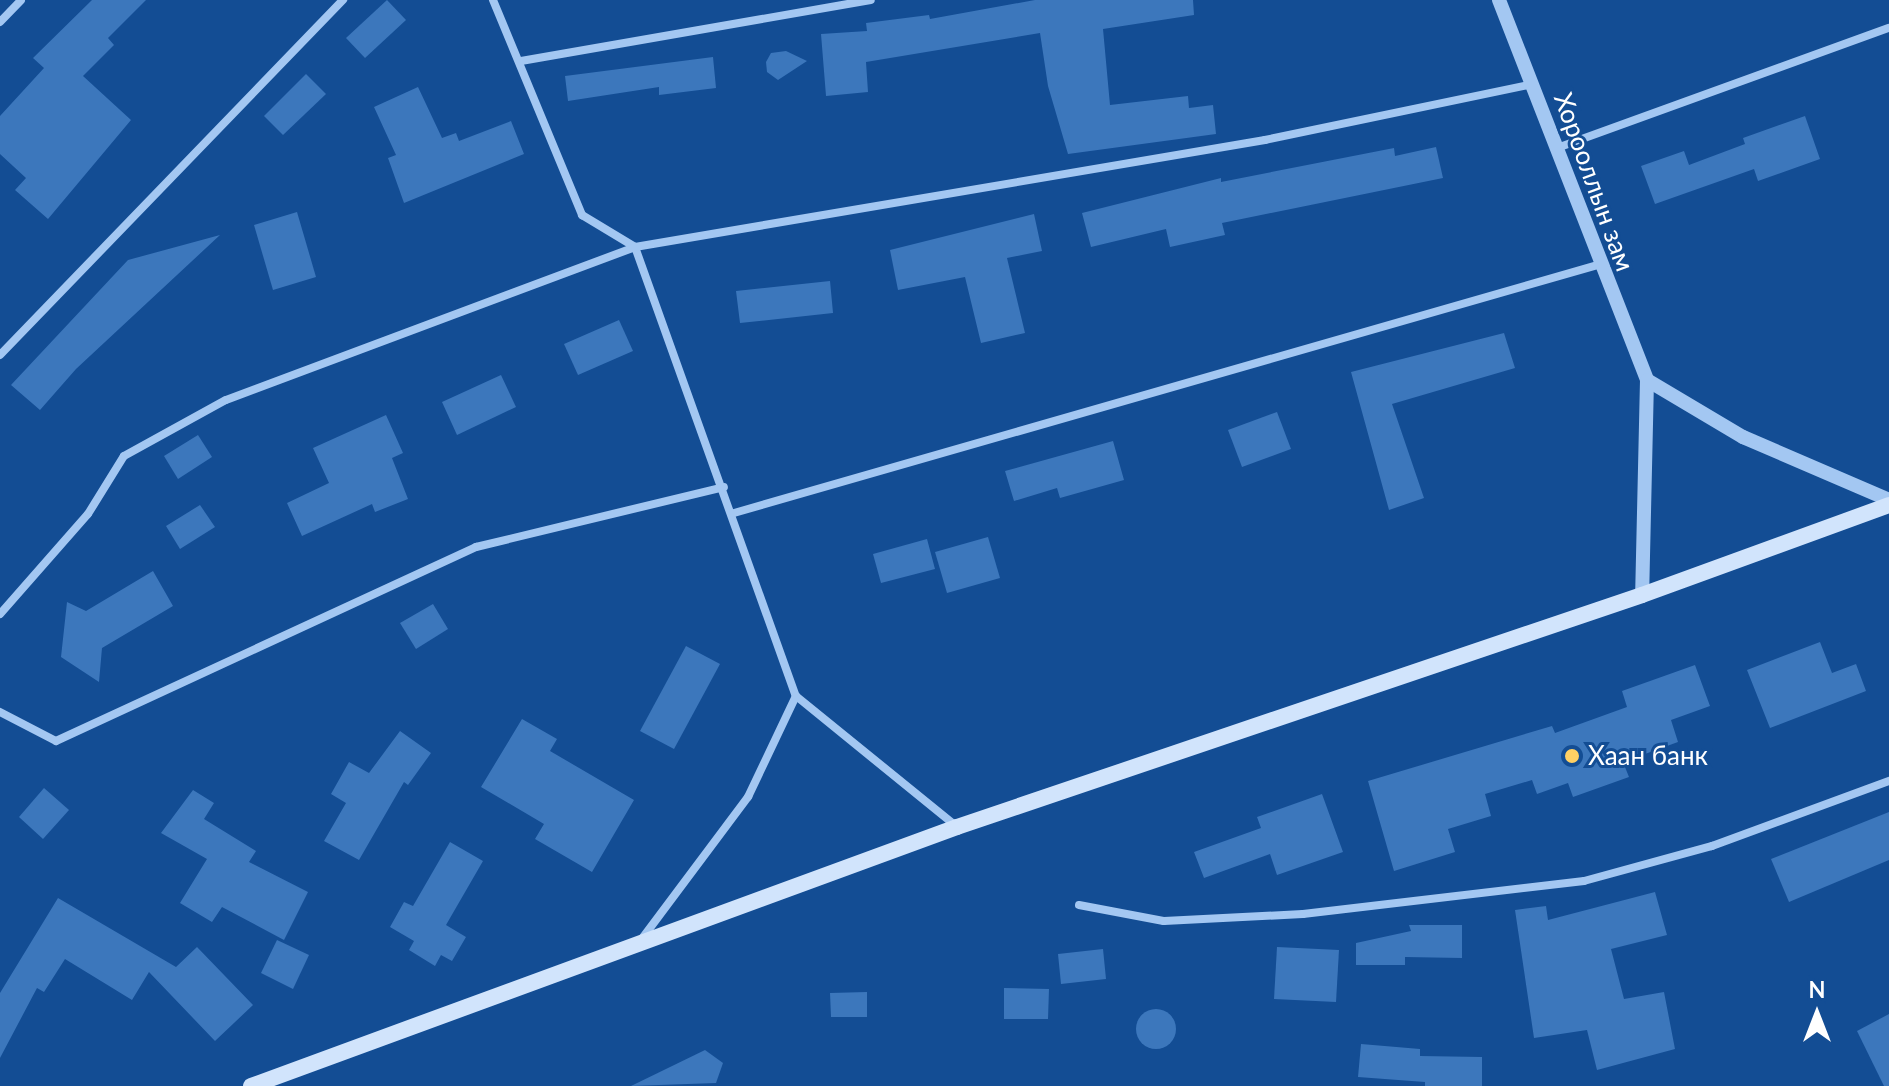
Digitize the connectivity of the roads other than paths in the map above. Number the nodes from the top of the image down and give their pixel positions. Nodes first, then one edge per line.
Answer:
1 (21, 0) edge
2 (343, 0) edge
3 (493, 0) edge
4 (871, 0) edge
5 (1499, 0) edge
6 (0, 22) edge
7 (1889, 28) edge
8 (521, 61) junction
9 (1532, 84) junction
10 (1557, 148) junction
11 (635, 247) junction
12 (1598, 265) junction
13 (0, 355) edge
14 (1647, 380) junction
15 (724, 487) junction
16 (1889, 503) edge
17 (734, 513) junction
18 (1642, 595) junction
19 (0, 614) edge
20 (796, 696) junction
21 (0, 712) edge
22 (1889, 781) edge
23 (957, 827) junction
24 (1079, 905) dead end
25 (641, 941) junction
26 (251, 1086) edge

1 - 6 street
2 - 13 street
3 - 8 street
4 - 8 street
5 - 9 street, Хорооллын зам
7 - 10 street
8 - 11 street
9 - 10 street, Хорооллын зам
9 - 11 street
10 - 12 street, Хорооллын зам
11 - 15 street
11 - 19 street
12 - 14 street, Хорооллын зам
12 - 17 street
14 - 16 street
14 - 18 street, Хорооллын зам
15 - 17 street
15 - 21 street
16 - 18 main road
17 - 20 street
18 - 23 main road
20 - 23 street
20 - 25 street
22 - 24 street
23 - 25 main road
25 - 26 main road

